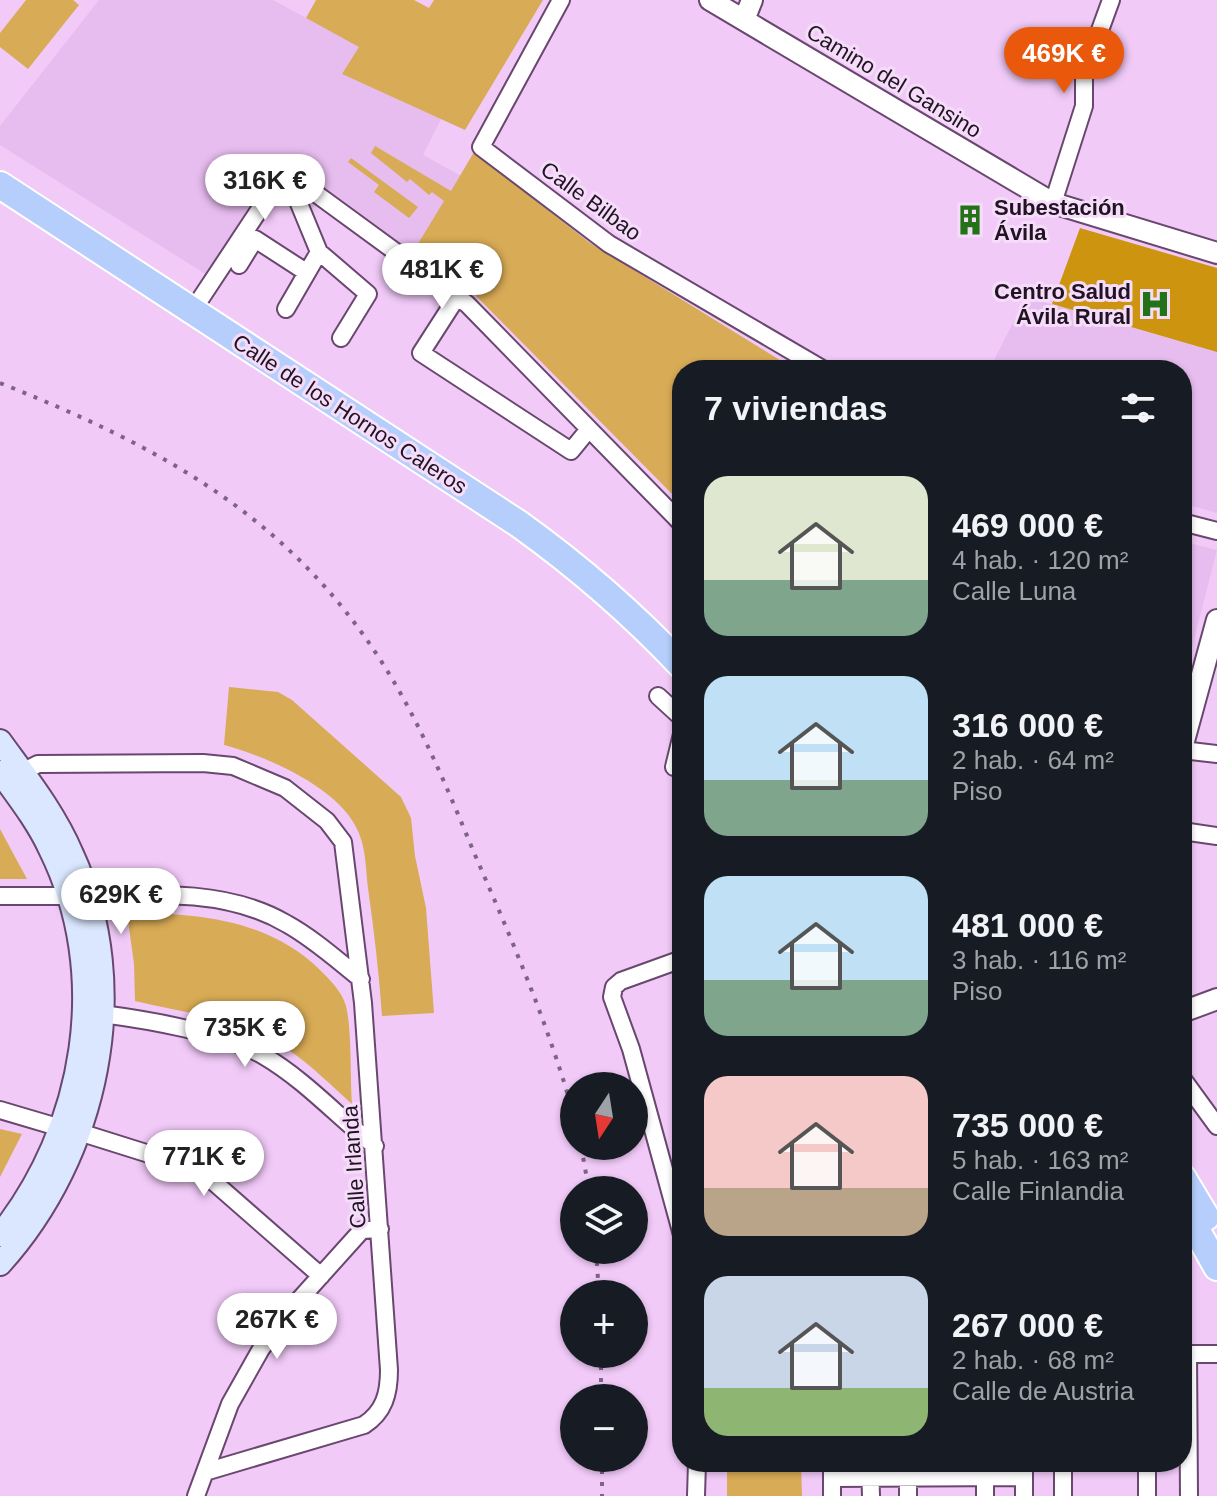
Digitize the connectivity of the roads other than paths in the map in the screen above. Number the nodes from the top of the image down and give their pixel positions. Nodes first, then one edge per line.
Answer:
1 (561, 0) edge
2 (710, 0) edge
3 (752, 0) edge
4 (1111, 0) edge
5 (744, 20) junction
6 (0, 167) edge
7 (285, 171) junction
8 (0, 185) edge
9 (1053, 203) junction
10 (319, 252) junction
11 (1217, 253) edge
12 (239, 265) dead end
13 (306, 272) junction
14 (457, 297) junction
15 (201, 298) junction
16 (286, 309) dead end
17 (341, 338) dead end
18 (807, 360) edge
19 (589, 429) junction
20 (672, 514) edge
21 (1192, 525) edge
22 (1217, 531) edge
23 (1217, 620) edge
24 (672, 634) edge
25 (1213, 654) edge
26 (672, 656) edge
27 (658, 696) dead end
28 (672, 709) edge
29 (1192, 718) edge
30 (0, 741) edge
31 (1192, 750) edge
32 (1217, 754) edge
33 (11, 772) edge
34 (1192, 832) edge
35 (1217, 836) edge
36 (0, 896) edge
37 (79, 896) junction
38 (672, 963) edge
39 (361, 979) junction
40 (1217, 999) edge
41 (1192, 1008) edge
42 (102, 1014) junction
43 (1192, 1092) edge
44 (0, 1110) edge
45 (1217, 1126) edge
46 (70, 1130) junction
47 (375, 1146) junction
48 (672, 1181) edge
49 (1192, 1194) edge
50 (1192, 1222) edge
51 (380, 1229) junction
52 (0, 1235) edge
53 (1217, 1238) edge
54 (0, 1264) edge
55 (1217, 1267) edge
56 (321, 1276) junction
57 (1192, 1354) edge
58 (1217, 1354) edge
59 (205, 1472) junction
60 (697, 1472) edge
61 (832, 1472) edge
62 (870, 1472) edge
63 (880, 1472) edge
64 (973, 1472) edge
65 (985, 1472) edge
66 (1024, 1472) edge
67 (1063, 1472) edge
68 (1147, 1472) edge
69 (1188, 1472) edge
70 (944, 1477) junction
71 (908, 1478) junction
72 (196, 1496) edge
73 (696, 1496) edge
74 (832, 1496) edge
75 (871, 1496) edge
76 (908, 1496) edge
77 (944, 1496) edge
78 (985, 1496) edge
79 (1024, 1496) edge
80 (1063, 1496) edge
81 (1147, 1496) edge
82 (1189, 1496) edge

1 - 18 street, Calle Bilbao
2 - 5 street, Camino del Gansino
3 - 5 street
4 - 9 street
5 - 9 street, Camino del Gansino
6 - 15 main road, Calle de los Hornos Caleros
7 - 10 street
7 - 14 street
7 - 15 street
8 - 26 main road, Calle de los Hornos Caleros
9 - 11 street, Camino del Gansino
10 - 13 street
10 - 17 street
12 - 13 street
13 - 16 street
14 - 19 street
14 - 19 street
15 - 24 main road, Calle de los Hornos Caleros
19 - 20 street
21 - 22 street
23 - 25 street
25 - 29 street
27 - 28 street
30 - 33 main road
31 - 32 street
33 - 37 main road
33 - 39 street, Calle Irlanda
34 - 35 street
36 - 37 street
37 - 39 street
37 - 42 main road
37 - 46 main road
38 - 48 street
39 - 47 street, Calle Irlanda
40 - 41 street
42 - 46 main road
42 - 47 street
43 - 45 street
44 - 46 street
46 - 52 main road
46 - 54 main road
46 - 56 street
47 - 51 street, Calle Irlanda
49 - 53 main road
50 - 55 main road
51 - 56 street
51 - 59 street, Calle Irlanda
56 - 59 street
57 - 58 street
59 - 72 street
60 - 73 street
61 - 74 street
62 - 75 street
63 - 71 street
64 - 70 street
65 - 78 street
66 - 79 street
67 - 80 street
68 - 81 street
69 - 82 street
70 - 71 street
70 - 77 street
71 - 76 street

